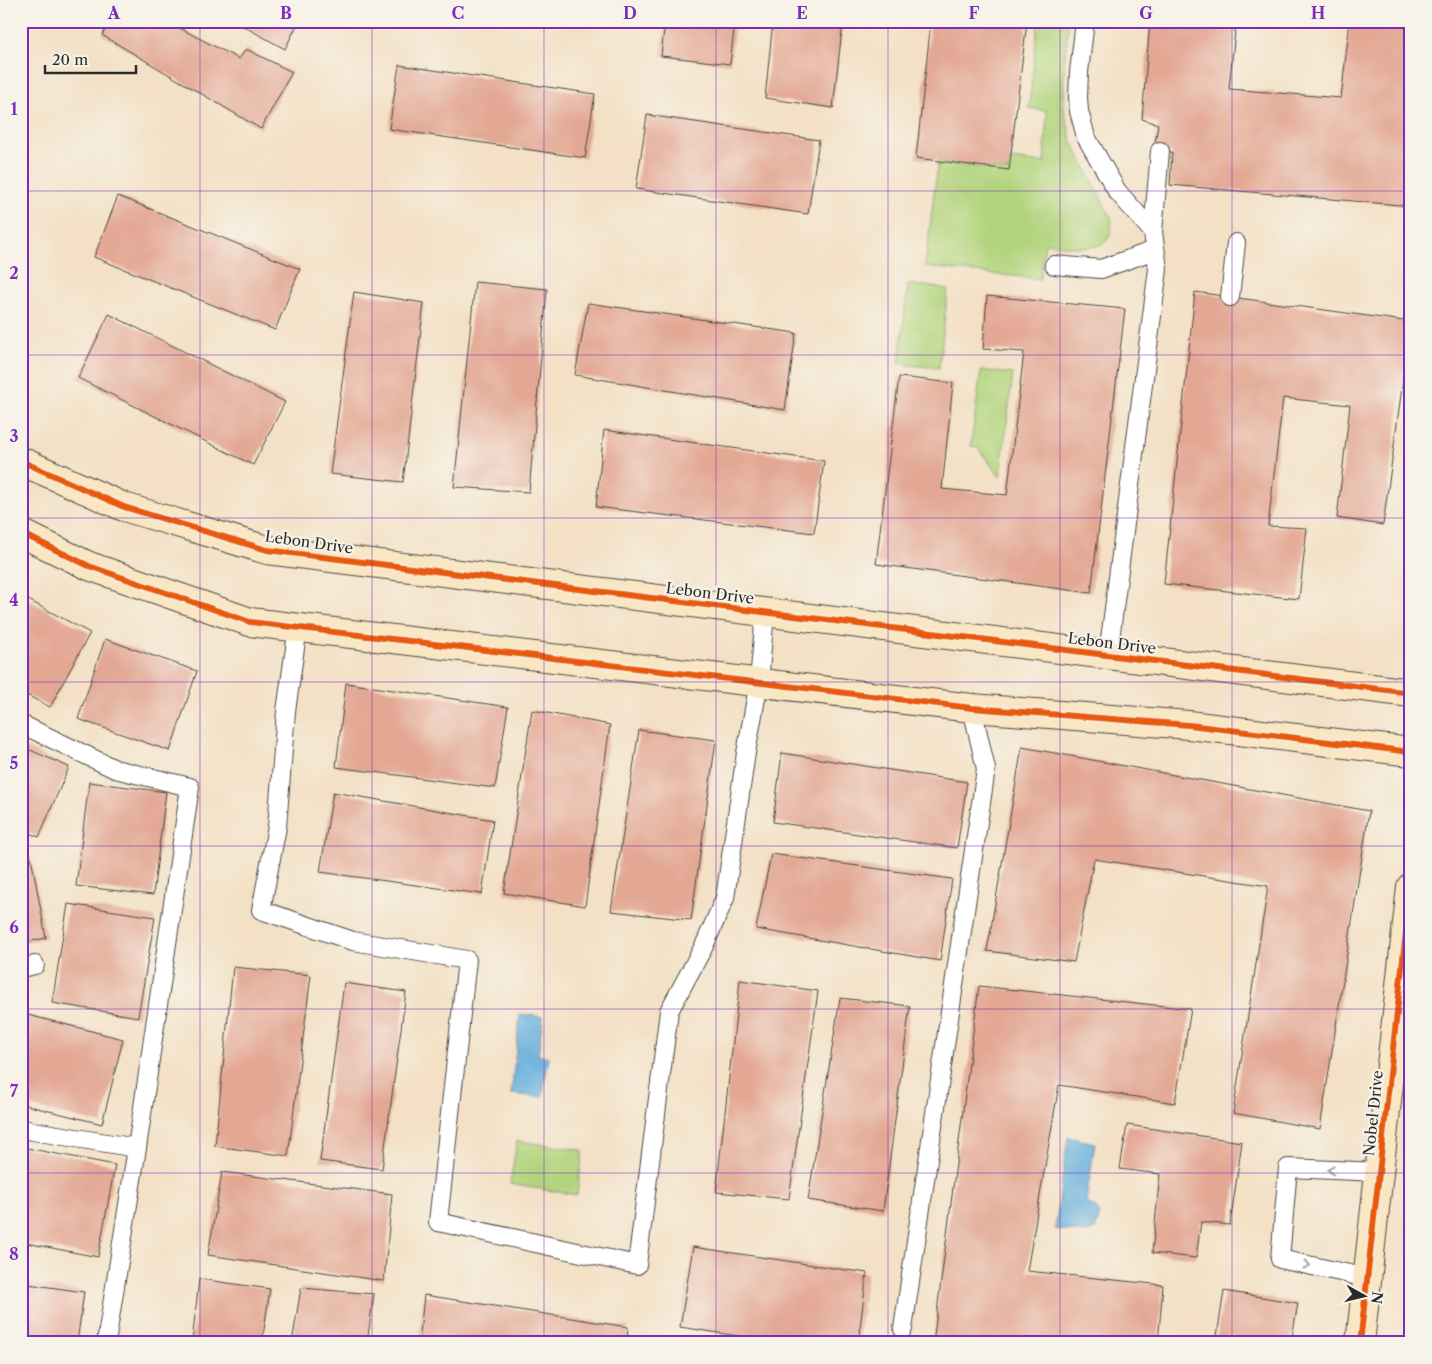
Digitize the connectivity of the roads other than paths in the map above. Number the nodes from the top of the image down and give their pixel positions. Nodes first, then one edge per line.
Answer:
1 (1085, 21) edge
2 (1160, 151) dead end
3 (1153, 232) junction
4 (1236, 243) dead end
5 (1155, 250) junction
6 (1054, 265) dead end
7 (1230, 296) dead end
8 (21, 461) edge
9 (21, 533) edge
10 (766, 613) junction
11 (298, 627) junction
12 (1108, 655) junction
13 (759, 682) junction
14 (1411, 693) edge
15 (972, 708) junction
16 (21, 724) edge
17 (1411, 752) edge
18 (1411, 887) edge
19 (21, 1129) edge
20 (137, 1148) junction
21 (1379, 1172) junction
22 (1368, 1278) junction
23 (903, 1329) dead end
24 (106, 1343) edge
25 (1360, 1343) edge

1 - 3 lane
2 - 3 lane
3 - 5 lane
4 - 7 lane
5 - 6 lane
5 - 12 lane
8 - 10 street, Lebon Drive
9 - 11 street
10 - 12 street, Lebon Drive
10 - 13 lane
11 - 13 street
11 - 13 lane
12 - 14 street, Lebon Drive
13 - 15 street
15 - 17 street
15 - 23 lane
16 - 20 lane
18 - 21 street, Nobel Drive
19 - 20 lane
20 - 24 lane
21 - 22 street, Nobel Drive
21 -> 22 lane
22 - 25 street, Nobel Drive

